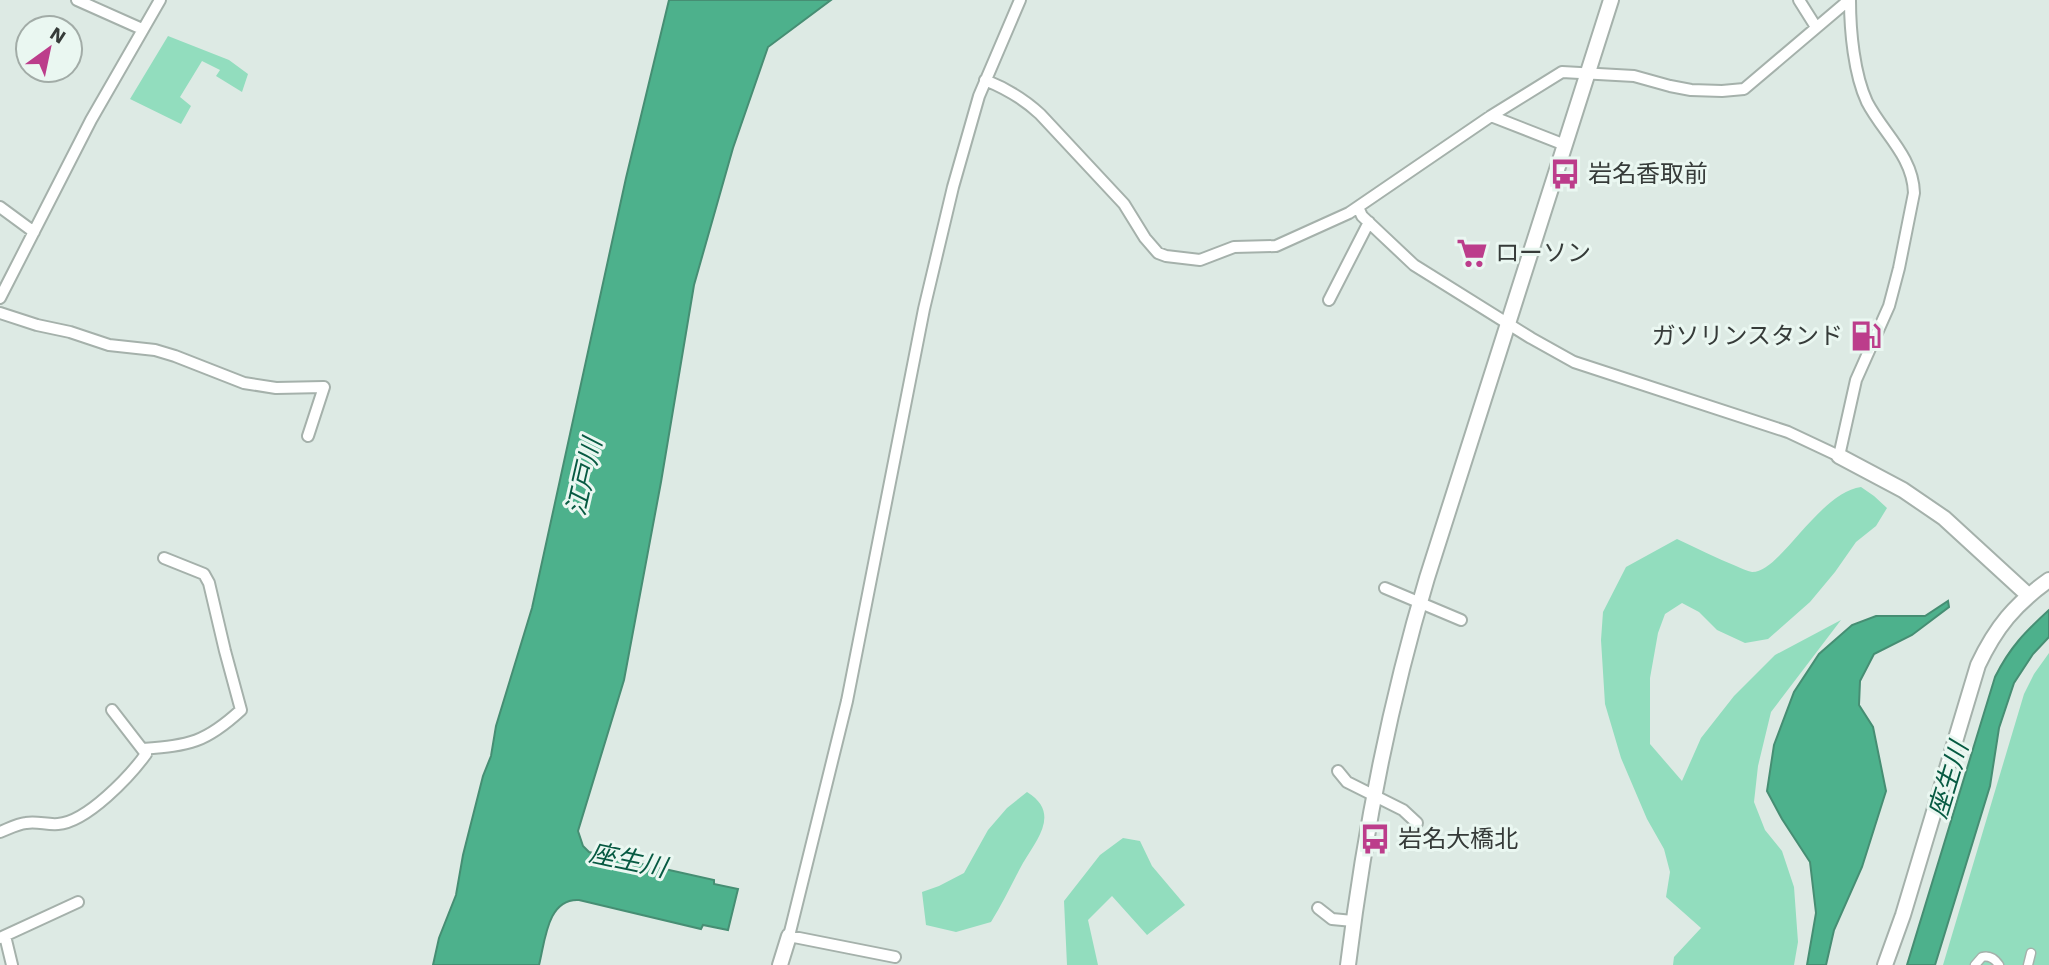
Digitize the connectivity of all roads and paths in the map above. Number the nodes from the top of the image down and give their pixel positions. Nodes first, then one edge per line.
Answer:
1 (77, 0) edge
2 (160, 0) edge
3 (1020, 0) edge
4 (1611, 0) edge
5 (1798, 0) edge
6 (1850, 0) edge
7 (1816, 27) junction
8 (142, 29) junction
9 (1587, 73) junction
10 (985, 80) junction
11 (1491, 116) junction
12 (1564, 145) junction
13 (0, 207) edge
14 (1358, 207) junction
15 (1369, 222) junction
16 (34, 232) junction
17 (0, 298) edge
18 (1328, 300) dead end
19 (0, 313) edge
20 (1508, 324) junction
21 (308, 436) dead end
22 (1839, 456) junction
23 (164, 558) dead end
24 (2049, 580) edge
25 (1385, 588) dead end
26 (2028, 595) junction
27 (1419, 603) junction
28 (1461, 620) dead end
29 (112, 709) dead end
30 (143, 750) junction
31 (1338, 771) dead end
32 (1373, 795) junction
33 (1417, 823) dead end
34 (0, 832) edge
35 (78, 902) dead end
36 (1318, 908) dead end
37 (1353, 921) junction
38 (789, 936) junction
39 (2, 937) edge
40 (2031, 953) dead end
41 (895, 957) dead end
42 (1352, 964) edge
43 (12, 965) edge
44 (780, 965) edge
45 (1885, 965) edge
46 (1975, 965) edge
47 (1999, 965) edge
48 (2028, 965) edge

1 - 8 street
2 - 8 street
3 - 10 street
4 - 9 street
5 - 7 street
6 - 7 street
6 - 22 street
7 - 9 street
8 - 16 street
9 - 11 street
9 - 12 street
10 - 14 street
10 - 38 street
11 - 12 street
11 - 14 street
12 - 20 street
13 - 16 street
14 - 15 street
15 - 18 street
15 - 20 street
16 - 17 street
19 - 21 street
20 - 22 street
20 - 27 street
22 - 26 street
23 - 30 street
24 - 26 street
25 - 27 street
26 - 45 street
27 - 28 street
27 - 32 street
29 - 30 street
30 - 34 street
31 - 32 street
32 - 33 street
32 - 37 street
35 - 39 street
36 - 37 street
37 - 42 street
38 - 41 street
38 - 44 street
39 - 43 street
40 - 48 street
46 - 47 street

